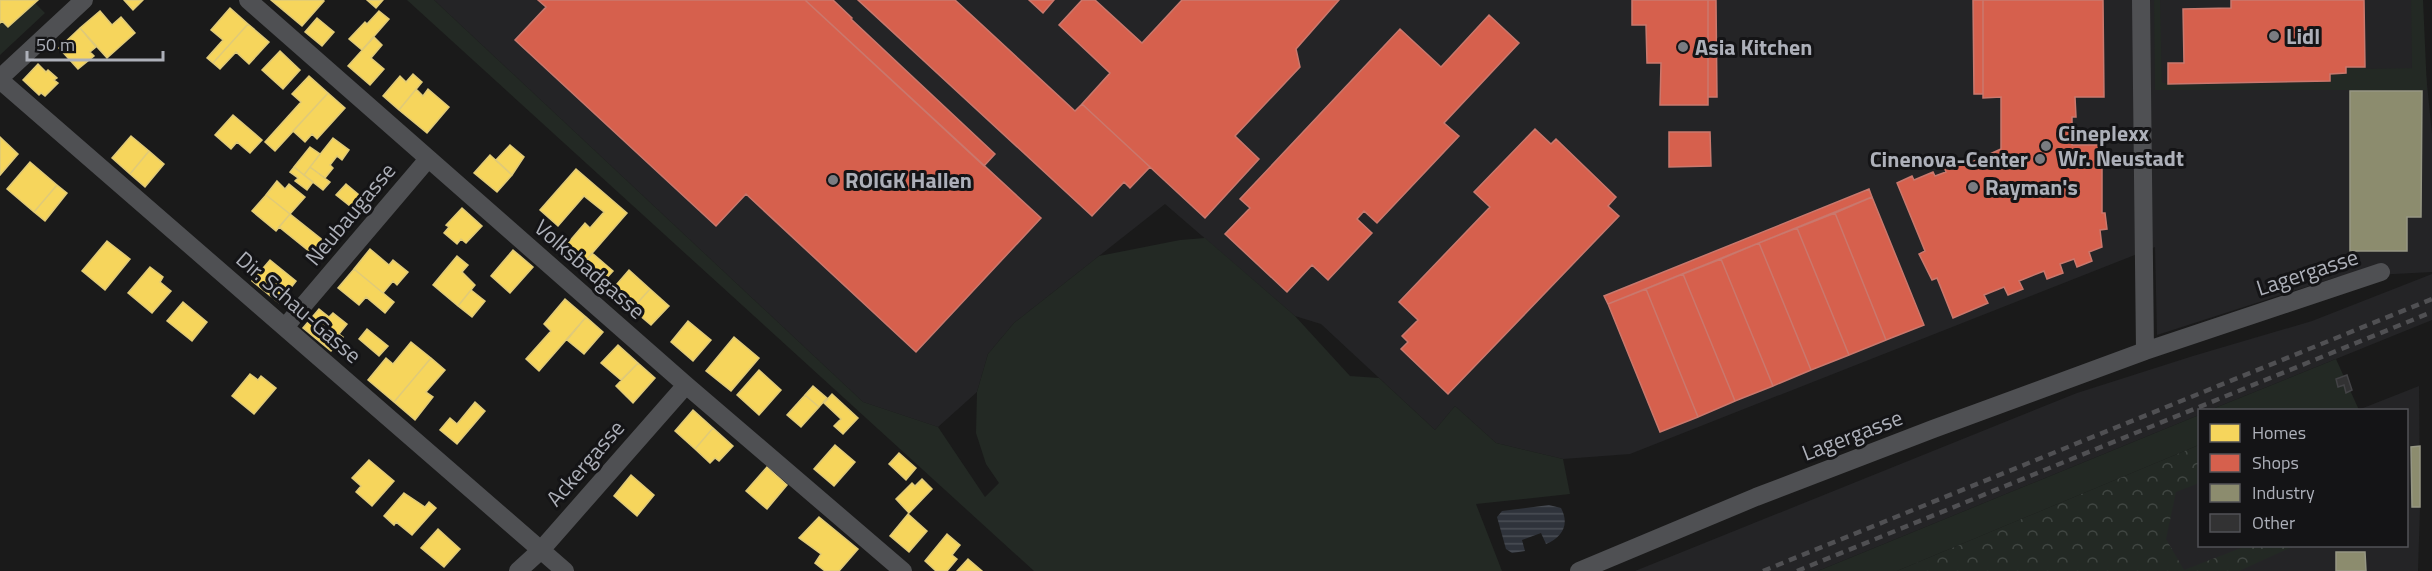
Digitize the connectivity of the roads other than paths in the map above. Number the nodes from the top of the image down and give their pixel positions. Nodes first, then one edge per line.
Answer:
1 (84, 0) edge
2 (248, 0) edge
3 (2141, 0) edge
4 (0, 79) edge
5 (428, 159) junction
6 (2381, 272) dead end
7 (285, 327) junction
8 (2145, 351) junction
9 (686, 384) junction
10 (541, 550) junction
11 (518, 571) edge
12 (565, 571) edge
13 (903, 571) edge
14 (1579, 571) edge

1 - 4 street
2 - 5 street, Volksbadgasse
3 - 8 street
4 - 7 street, Dir. Schau-Gasse
5 - 7 street, Neubaugasse
5 - 9 street, Volksbadgasse
6 - 8 street, Lagergasse
7 - 10 street, Dir. Schau-Gasse
8 - 14 street, Lagergasse
9 - 10 street, Ackergasse
9 - 13 street, Volksbadgasse
10 - 11 street, Ackergasse
10 - 12 street, Dir. Schau-Gasse

